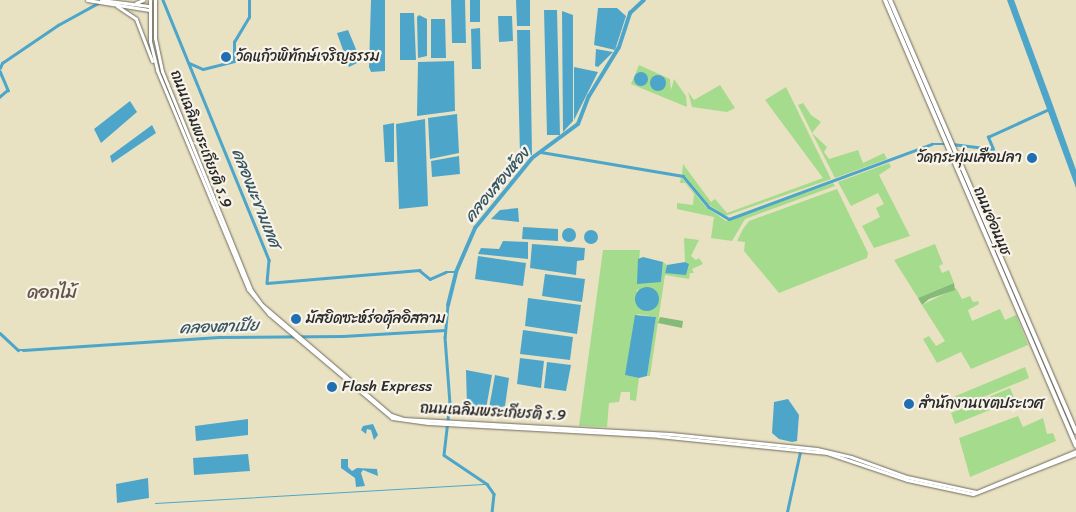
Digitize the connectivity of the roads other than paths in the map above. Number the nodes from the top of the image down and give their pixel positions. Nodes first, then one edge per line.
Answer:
1 (87, 0) edge
2 (142, 0) edge
3 (150, 0) edge
4 (154, 0) edge
5 (885, 0) edge
6 (890, 0) edge
7 (104, 1) edge
8 (133, 4) junction
9 (117, 6) junction
10 (149, 8) junction
11 (891, 9) junction
12 (154, 13) junction
13 (157, 70) junction
14 (192, 154) junction
15 (1045, 368) junction
16 (1076, 432) edge
17 (1076, 443) edge
18 (1076, 452) edge

1 - 7 main road
2 - 8 main road
3 - 10 main road, ถนนเฉลิมพระเกียรติ ร.9
4 - 10 main road
4 - 12 main road, ถนนเฉลิมพระเกียรติ ร.9
5 - 11 main road, ถนนอ่อนนุช
6 - 11 main road, ถนนอ่อนนุช
7 - 8 main road
7 - 9 main road
8 - 10 main road
9 - 10 main road
9 - 13 main road
10 - 12 main road
10 - 13 main road, ถนนเฉลิมพระเกียรติ ร.9
11 - 15 main road, ถนนอ่อนนุช
12 - 14 main road, ถนนเฉลิมพระเกียรติ ร.9
13 - 14 main road, ถนนเฉลิมพระเกียรติ ร.9
14 - 18 main road, ถนนเฉลิมพระเกียรติ ร.9
15 - 16 main road, ถนนอ่อนนุช
15 - 17 main road, ถนนอ่อนนุช
15 - 17 main road, ถนนอ่อนนุช

